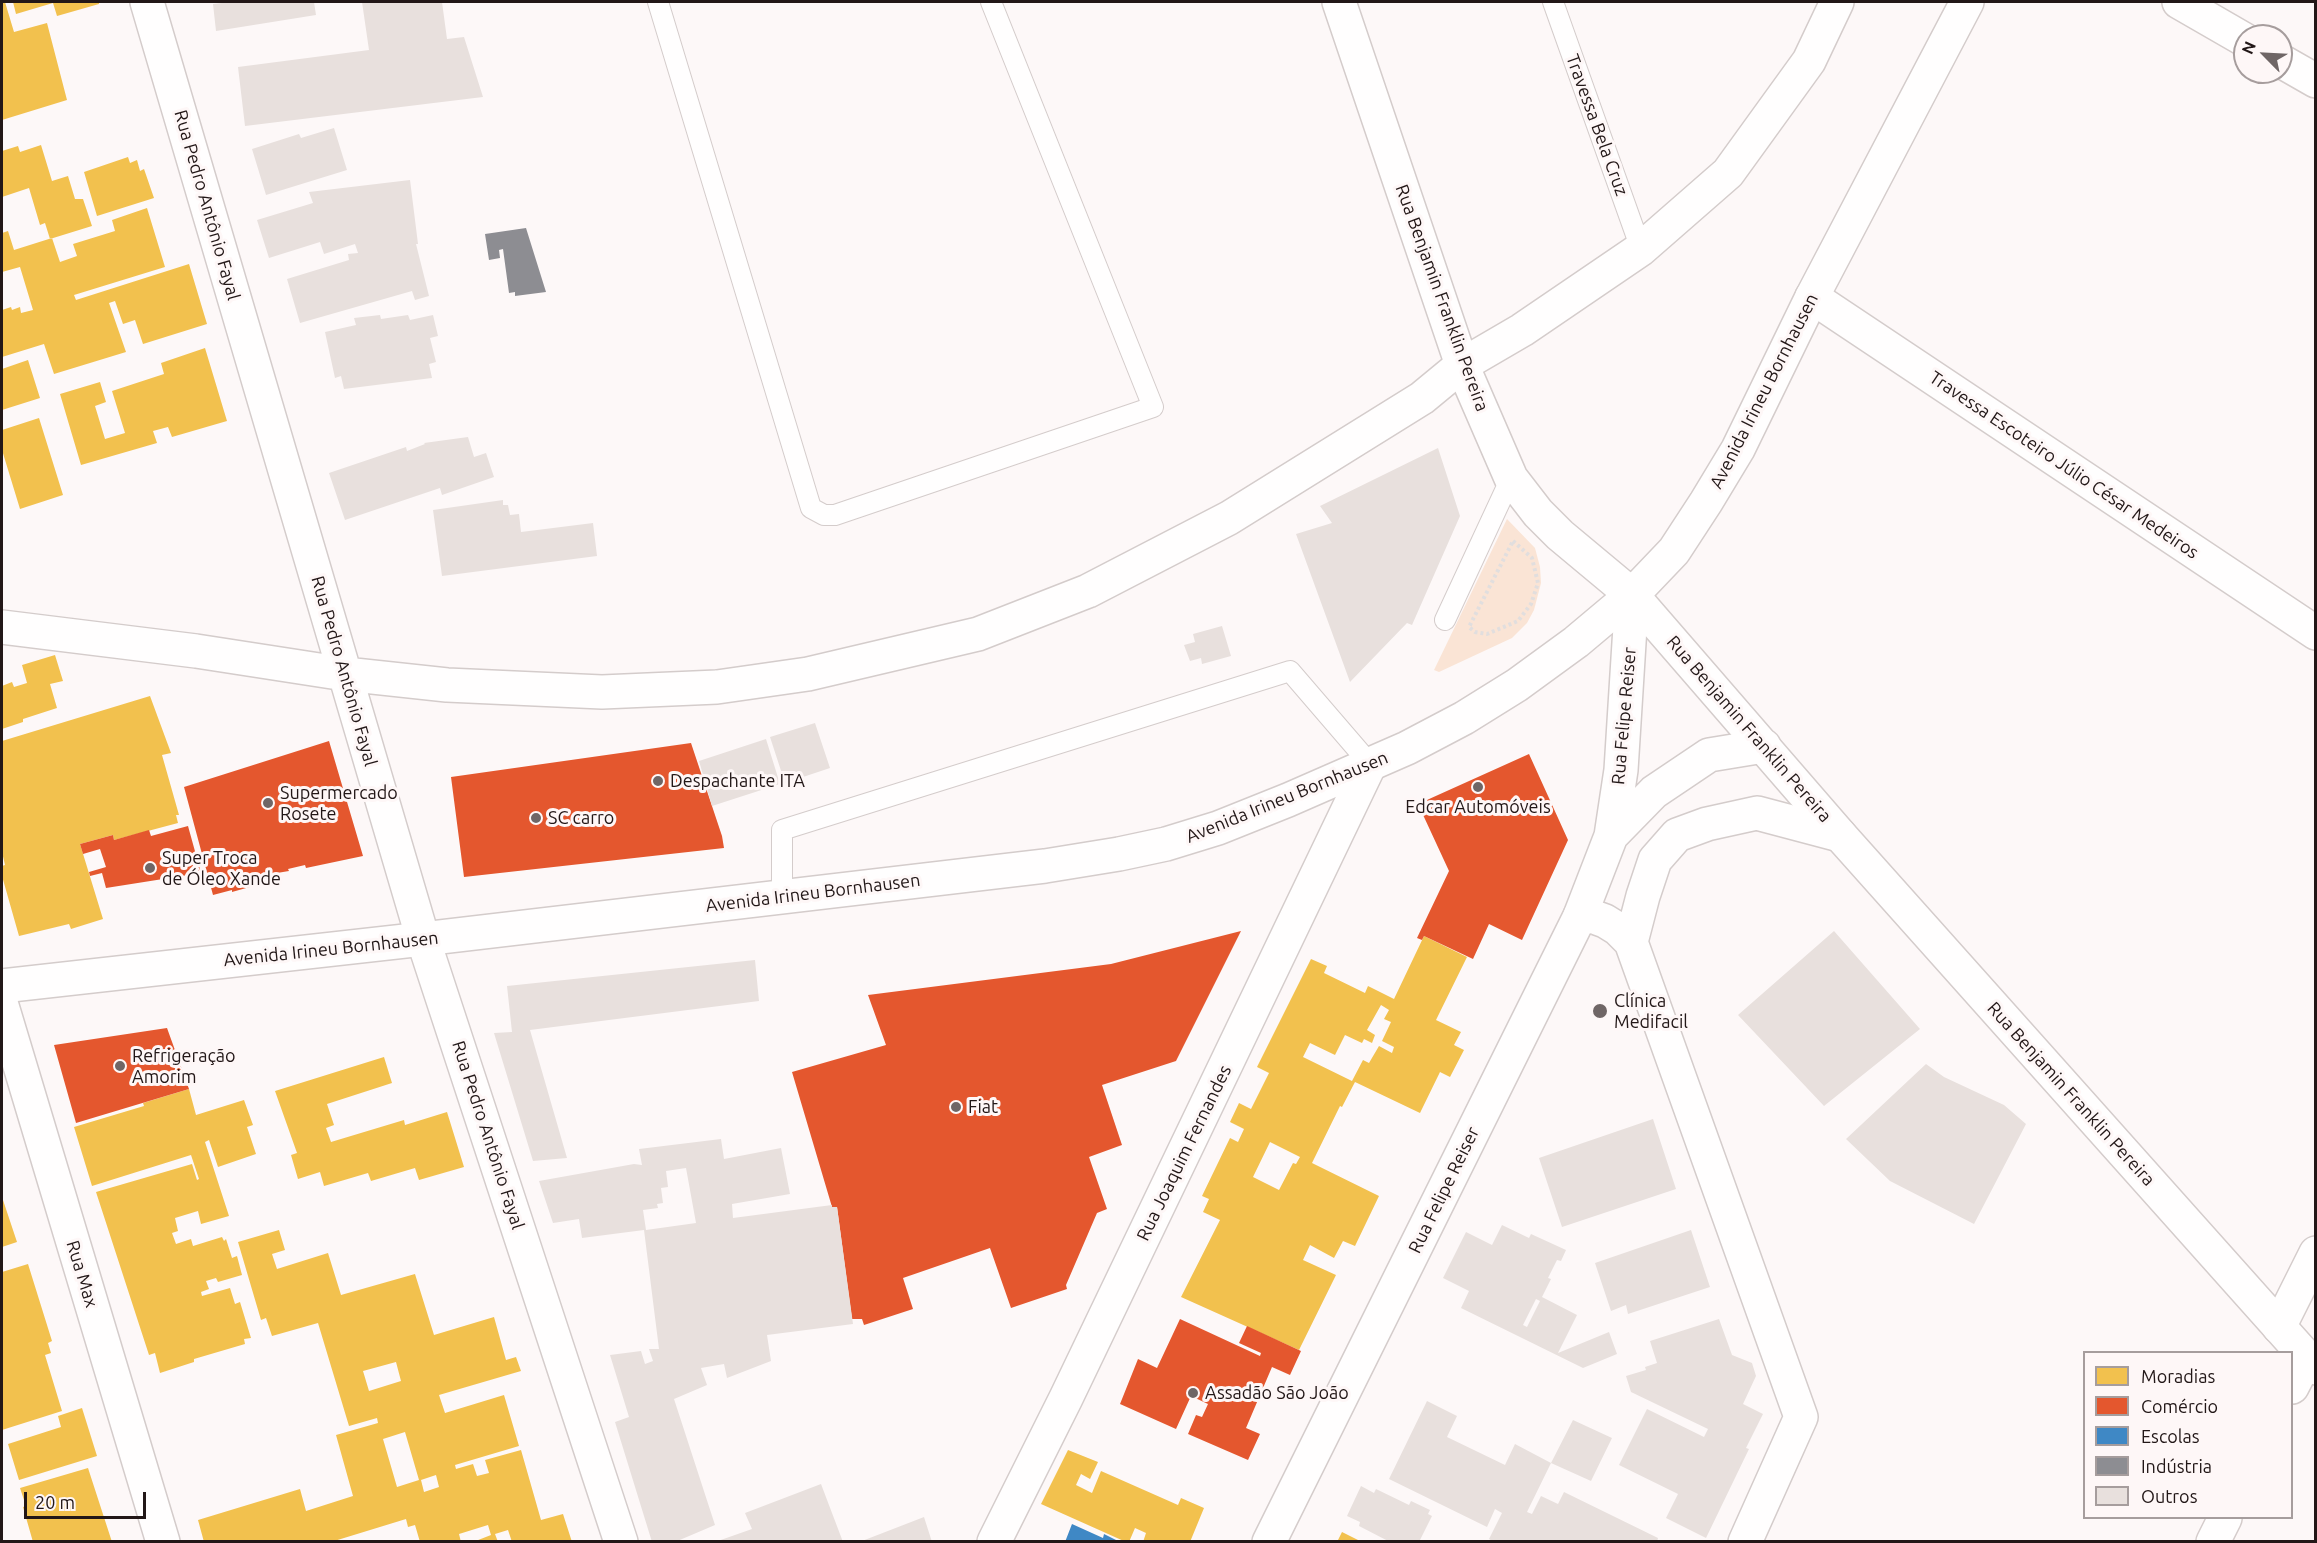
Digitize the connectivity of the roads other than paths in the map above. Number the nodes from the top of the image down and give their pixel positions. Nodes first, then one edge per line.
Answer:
1 (147, 2) edge
2 (658, 2) edge
3 (991, 2) edge
4 (1339, 2) edge
5 (1552, 2) edge
6 (1837, 2) edge
7 (1967, 2) edge
8 (2179, 2) edge
9 (2233, 33) edge
10 (2293, 68) edge
11 (2316, 81) edge
12 (1641, 249) junction
13 (1812, 297) junction
14 (1462, 365) junction
15 (1511, 478) junction
16 (1632, 595) junction
17 (1445, 620) dead end
18 (2, 627) edge
19 (2316, 633) edge
20 (345, 674) junction
21 (1764, 746) junction
22 (1370, 764) junction
23 (1840, 835) junction
24 (1611, 836) junction
25 (782, 896) junction
26 (1580, 916) junction
27 (423, 939) junction
28 (1631, 942) junction
29 (2, 986) edge
30 (2, 1006) edge
31 (2316, 1253) edge
32 (2279, 1327) junction
33 (2311, 1363) edge
34 (2293, 1386) edge
35 (2224, 1519) edge
36 (163, 1542) edge
37 (621, 1542) edge
38 (994, 1542) edge
39 (1269, 1542) edge
40 (1745, 1542) edge
41 (2213, 1542) edge

1 - 20 street, Rua Pedro Antônio Fayal
2 - 3 lane
4 - 14 street, Rua Benjamin Franklin Pereira
5 - 12 lane, Travessa Bela Cruz
6 - 12 street
7 - 13 street, Avenida Irineu Bornhausen
8 - 9 street
10 - 11 street
12 - 14 street
13 - 16 street, Avenida Irineu Bornhausen
13 - 19 street, Travessa Escoteiro Júlio César Medeiros
14 - 15 street, Rua Benjamin Franklin Pereira
14 - 20 street
15 - 16 street, Rua Benjamin Franklin Pereira
15 - 17 lane
16 - 21 street, Rua Benjamin Franklin Pereira
16 - 22 street, Avenida Irineu Bornhausen
16 - 24 street, Rua Felipe Reiser
18 - 20 street
20 - 27 street, Rua Pedro Antônio Fayal
21 - 23 street, Rua Benjamin Franklin Pereira
21 - 24 street, Rua Felipe Reiser
22 - 25 street, Avenida Irineu Bornhausen
22 - 25 lane
22 - 38 street, Rua Joaquim Fernandes
23 - 28 street
23 - 32 street, Rua Benjamin Franklin Pereira
24 - 26 street, Rua Felipe Reiser
25 - 27 street, Avenida Irineu Bornhausen
26 - 28 street
26 - 39 street, Rua Felipe Reiser
27 - 29 street, Avenida Irineu Bornhausen
27 - 37 street, Rua Pedro Antônio Fayal
28 - 40 street
30 - 36 street, Rua Max
31 - 32 street
32 - 33 street, Rua Benjamin Franklin Pereira
33 - 34 street
35 - 41 street

